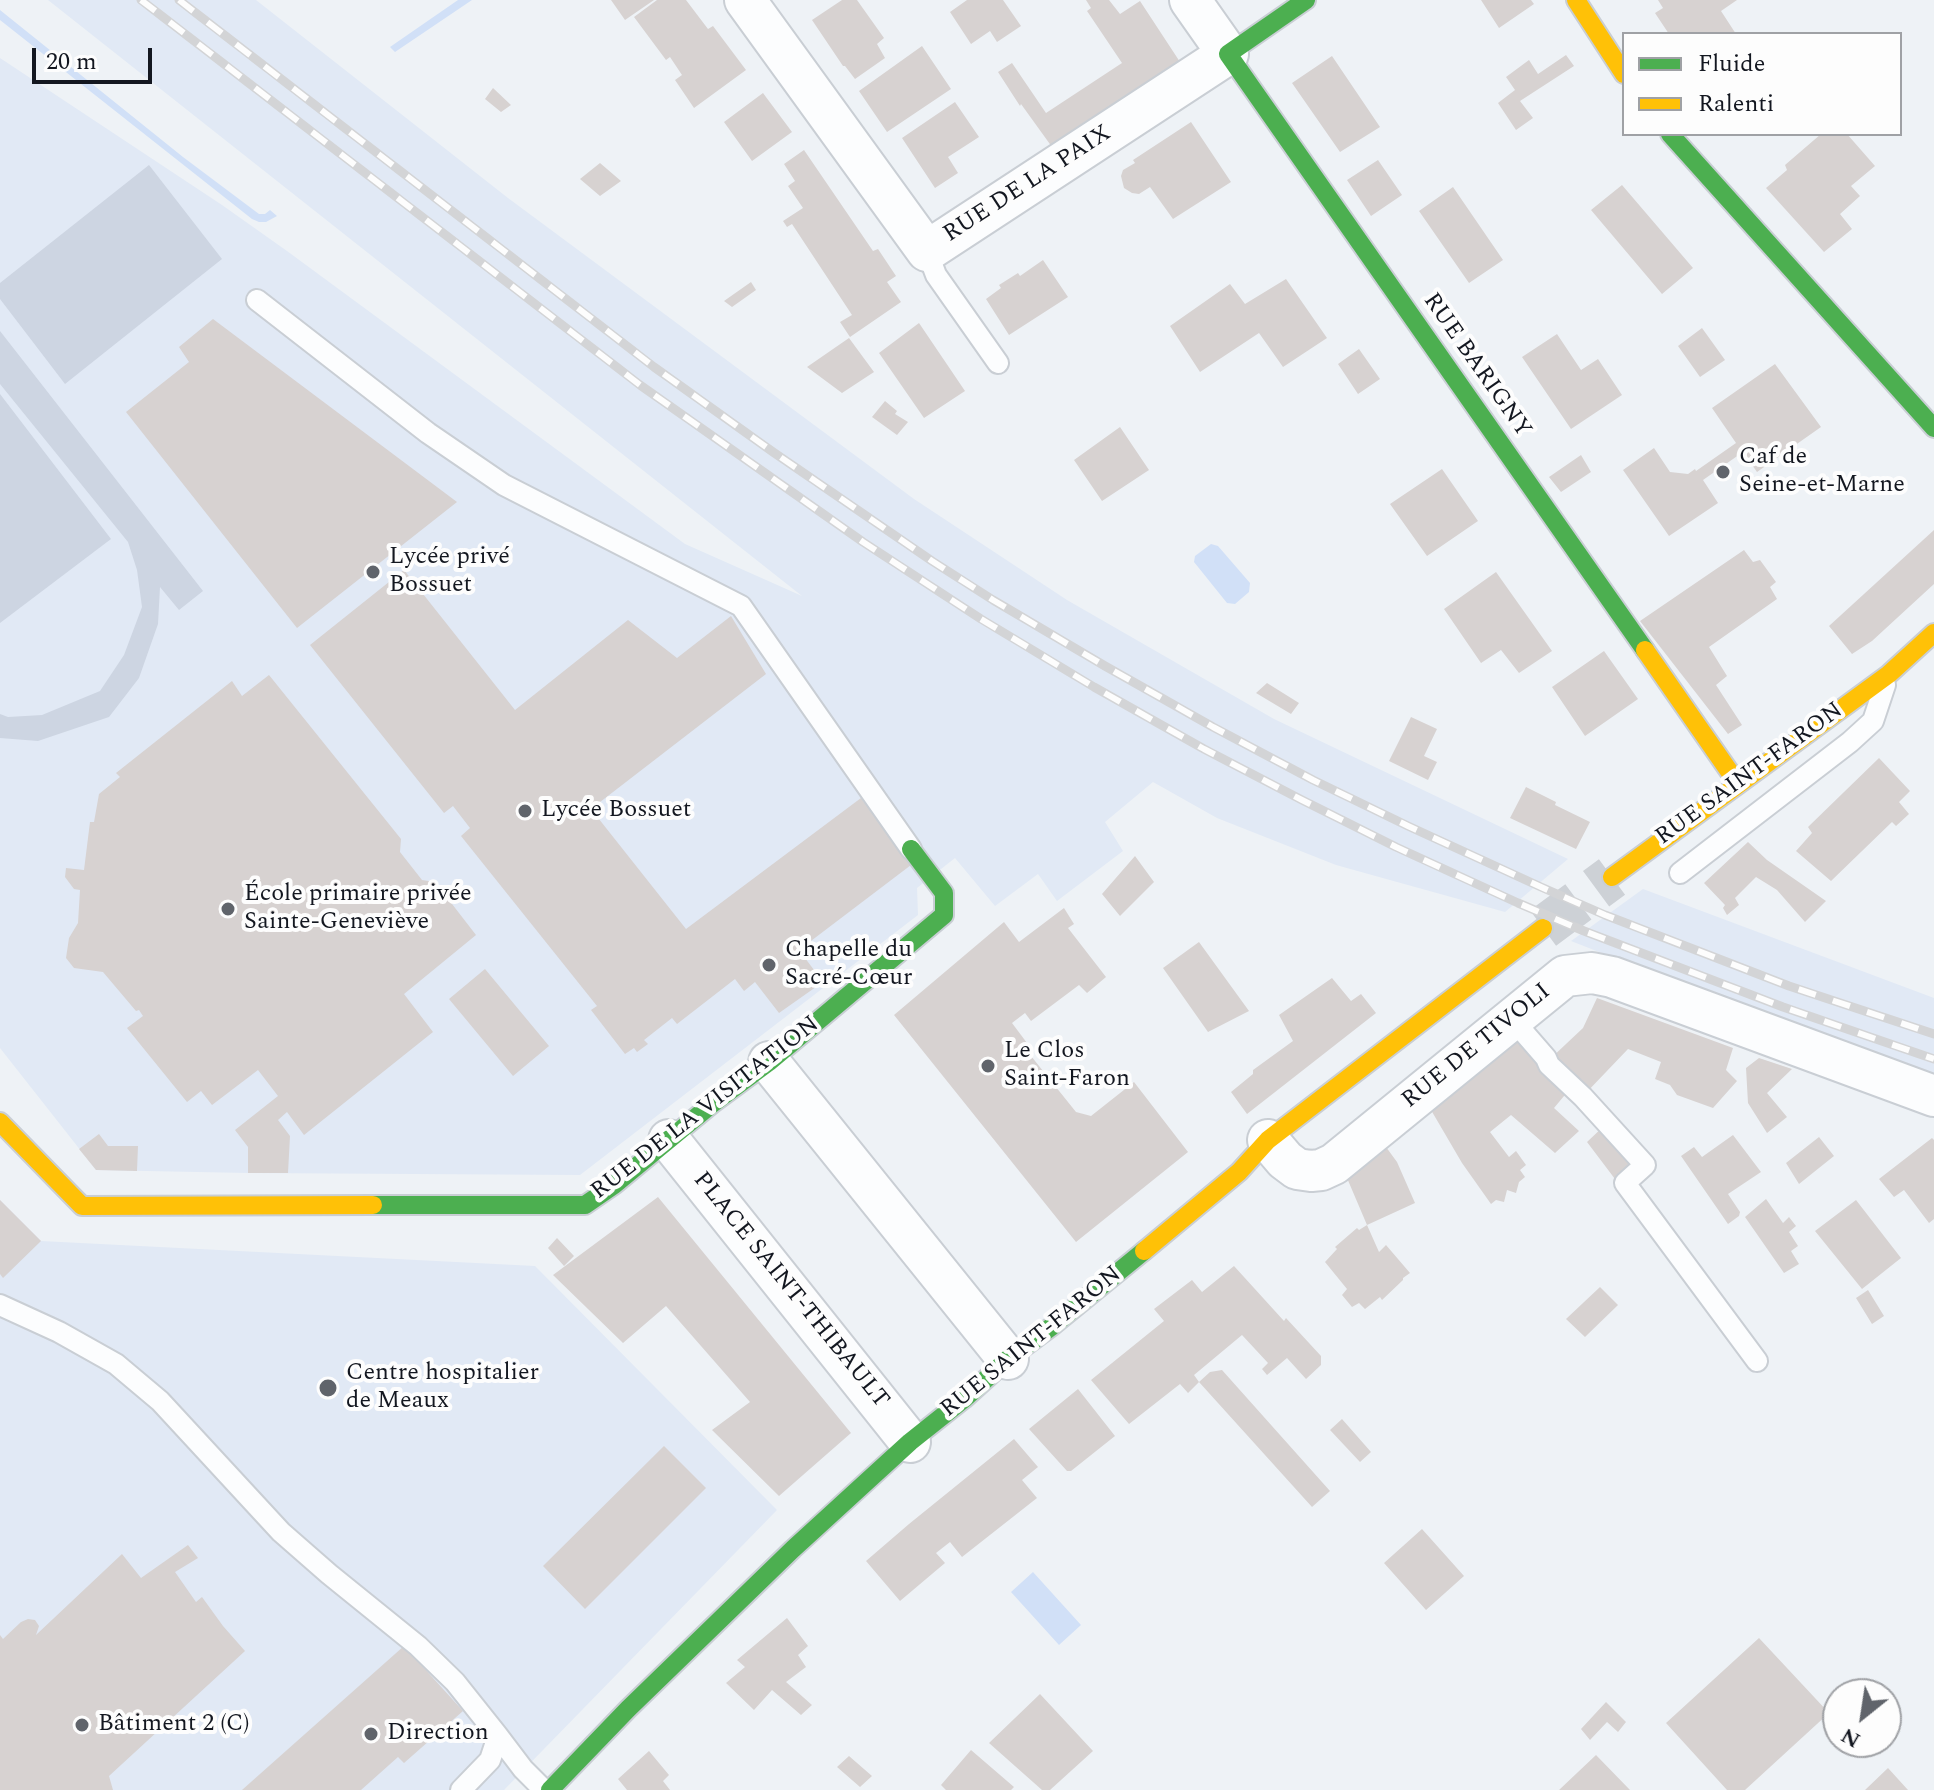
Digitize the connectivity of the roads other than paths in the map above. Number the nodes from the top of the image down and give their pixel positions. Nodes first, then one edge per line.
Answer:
1 (745, 0) edge
2 (1190, 0) edge
3 (1306, 0) edge
4 (1576, 0) edge
5 (1228, 54) junction
6 (1622, 71) edge
7 (1672, 136) edge
8 (927, 251) junction
9 (257, 300) dead end
10 (998, 363) dead end
11 (1934, 428) edge
12 (1934, 633) edge
13 (1889, 674) junction
14 (1738, 784) junction
15 (911, 849) joint
16 (1680, 873) dead end
17 (1612, 877) tunnel mouth
18 (1543, 928) tunnel mouth
19 (1513, 1020) junction
20 (769, 1062) junction
21 (1934, 1096) edge
22 (0, 1122) edge
23 (669, 1140) junction
24 (1268, 1140) junction
25 (0, 1305) edge
26 (1008, 1359) junction
27 (1757, 1361) dead end
28 (910, 1442) junction
29 (498, 1736) junction
30 (461, 1790) edge
31 (544, 1790) edge
32 (550, 1790) edge

1 - 8 street, RUE DE LA PAIX
2 - 5 street
3 - 5 street
4 - 6 street
5 - 8 street, RUE DE LA PAIX
5 - 14 street, RUE BARIGNY
7 - 11 street
8 - 10 lane
9 - 15 lane, RUE DE LA VISITATION
12 - 13 street, RUE SAINT-FARON
13 - 14 street, RUE SAINT-FARON
13 - 16 lane, RUE SAINT-FARON
14 - 17 street, RUE SAINT-FARON
15 - 20 street, RUE DE LA VISITATION
18 - 24 street, RUE SAINT-FARON
19 - 21 street, RUE DE TIVOLI
19 - 24 street, RUE DE TIVOLI
19 - 27 lane
20 - 23 street, RUE DE LA VISITATION
20 - 26 street
22 - 23 street, RUE DE LA VISITATION
23 - 28 street, PLACE SAINT-THIBAULT
24 - 26 street, RUE SAINT-FARON
25 - 29 lane
26 - 28 street, RUE SAINT-FARON
28 - 32 street, RUE SAINT-FARON
29 - 30 lane
29 - 31 lane

